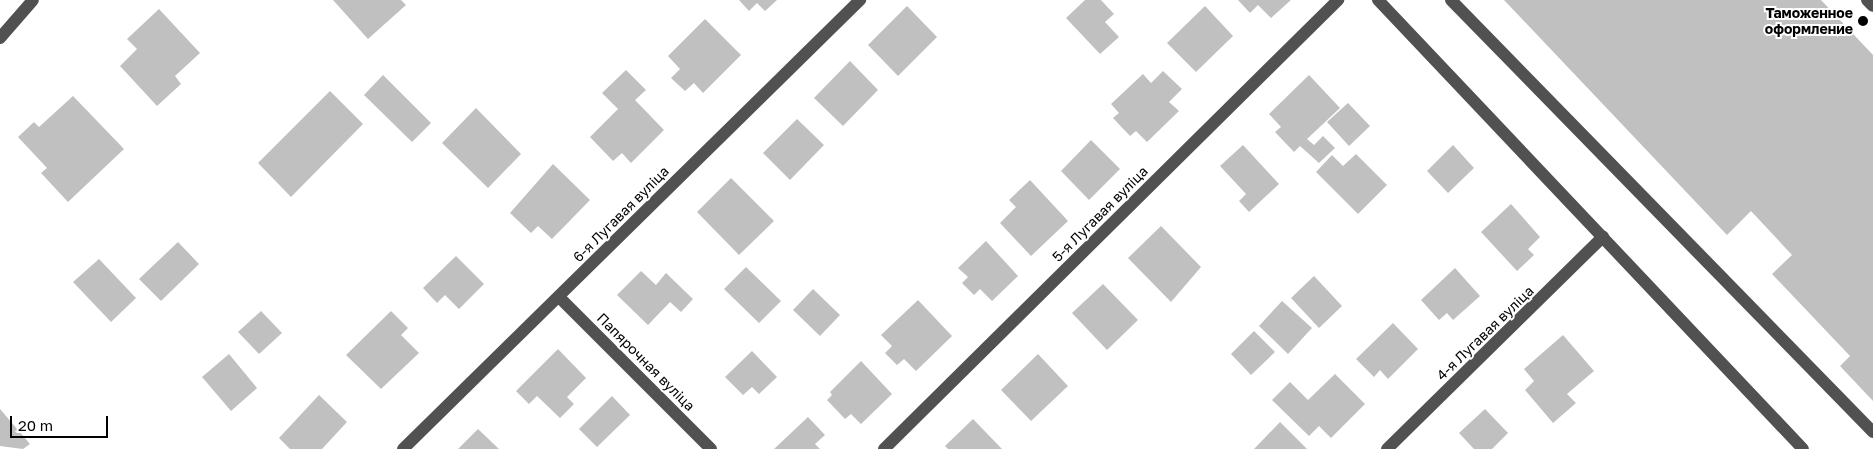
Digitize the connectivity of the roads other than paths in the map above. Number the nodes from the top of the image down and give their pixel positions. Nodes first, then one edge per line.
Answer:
1 (34, 0) edge
2 (860, 0) edge
3 (1338, 0) edge
4 (1378, 0) edge
5 (1451, 0) edge
6 (1867, 0) edge
7 (1873, 6) edge
8 (0, 38) edge
9 (1603, 238) junction
10 (559, 297) junction
11 (1873, 432) edge
12 (403, 449) edge
13 (711, 449) edge
14 (884, 449) edge
15 (1387, 449) edge
16 (1803, 449) edge

1 - 8 street
2 - 10 street, 6-я Лугавая вуліца
3 - 14 street, 5-я Лугавая вуліца
4 - 9 street
5 - 11 street
6 - 7 street
9 - 15 street, 4-я Лугавая вуліца
9 - 16 street
10 - 12 street, 6-я Лугавая вуліца
10 - 13 street, Папярочная вуліца

